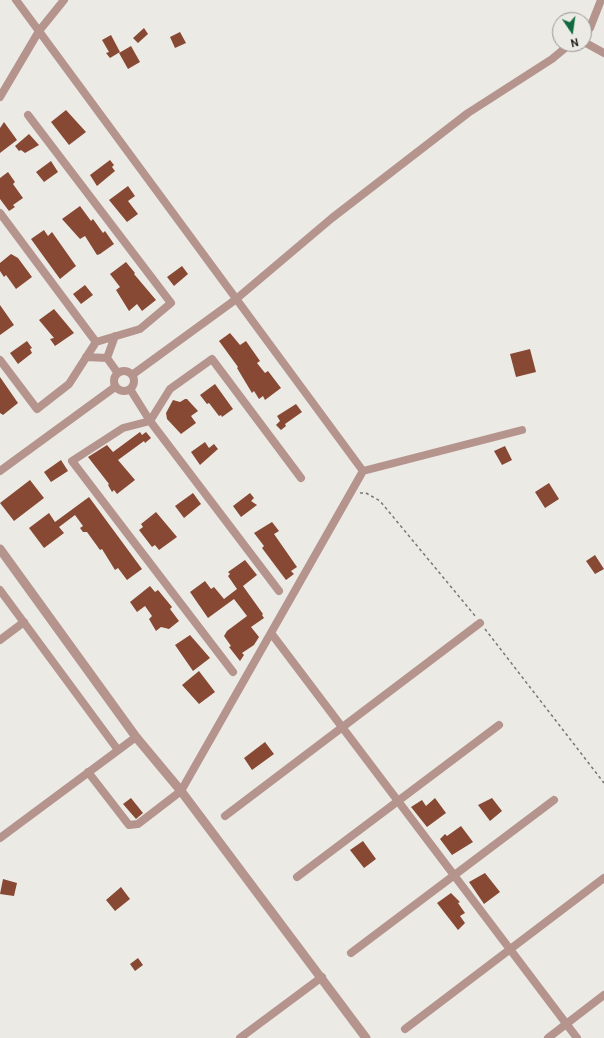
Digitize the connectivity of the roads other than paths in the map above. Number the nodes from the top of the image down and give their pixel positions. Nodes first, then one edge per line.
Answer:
1 (16, 0) edge
2 (64, 0) edge
3 (601, 0) edge
4 (592, 23) edge
5 (39, 32) junction
6 (592, 46) edge
7 (560, 52) edge
8 (604, 53) edge
9 (0, 97) edge
10 (28, 115) dead end
11 (0, 213) edge
12 (235, 300) junction
13 (115, 336) junction
14 (96, 342) junction
15 (86, 357) junction
16 (107, 358) junction
17 (0, 360) edge
18 (117, 372) junction
19 (132, 375) junction
20 (116, 387) junction
21 (130, 389) junction
22 (150, 421) junction
23 (522, 430) dead end
24 (0, 471) edge
25 (363, 471) junction
26 (301, 478) dead end
27 (0, 549) edge
28 (0, 590) edge
29 (279, 591) dead end
30 (24, 622) junction
31 (480, 623) dead end
32 (271, 633) junction
33 (0, 640) edge
34 (233, 672) dead end
35 (498, 725) dead end
36 (342, 728) junction
37 (136, 737) junction
38 (118, 750) junction
39 (88, 772) junction
40 (181, 791) junction
41 (554, 800) dead end
42 (398, 801) junction
43 (225, 816) dead end
44 (0, 838) edge
45 (454, 875) junction
46 (298, 877) dead end
47 (604, 878) edge
48 (510, 949) junction
49 (352, 953) dead end
50 (322, 977) junction
51 (604, 995) edge
52 (566, 1024) junction
53 (405, 1029) dead end
54 (240, 1038) edge
55 (366, 1038) edge
56 (548, 1038) edge
57 (577, 1038) edge

1 - 5 street
2 - 5 street
3 - 4 street
5 - 9 street
5 - 12 street
6 - 8 street
7 - 12 street
10 - 13 street
11 - 14 street
12 - 19 street
12 - 25 street
13 - 14 street
13 - 16 street
14 - 15 street
15 - 16 street
15 - 17 street
16 - 18 street
18 - 19 street
18 - 20 street
19 - 21 street
20 - 21 street
20 - 24 street
21 - 22 street
22 - 26 street
22 - 29 street
22 - 34 street
23 - 25 street
25 - 32 street
27 - 37 street
28 - 30 street
30 - 33 street
30 - 38 street
31 - 36 street
32 - 36 street
32 - 40 street
35 - 42 street
36 - 42 street
36 - 43 street
37 - 38 street
37 - 40 street
38 - 39 street
39 - 40 street
39 - 44 street
40 - 50 street
41 - 45 street
42 - 45 street
42 - 46 street
45 - 48 street
45 - 49 street
47 - 48 street
48 - 52 street
48 - 53 street
50 - 54 street
50 - 55 street
51 - 52 street
52 - 56 street
52 - 57 street

